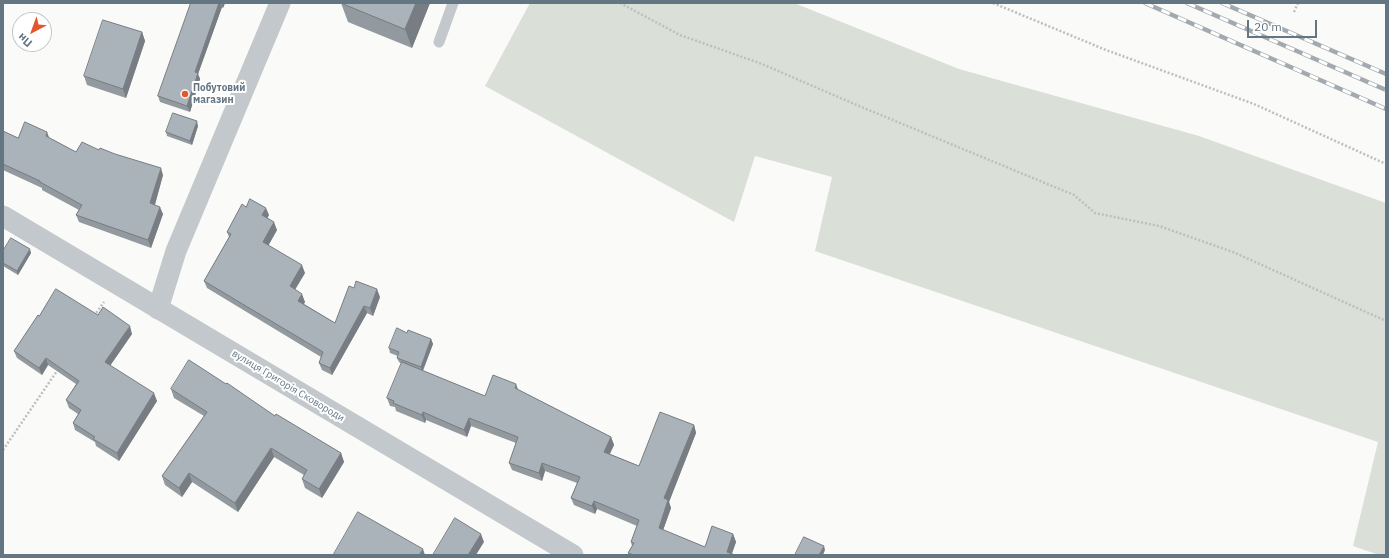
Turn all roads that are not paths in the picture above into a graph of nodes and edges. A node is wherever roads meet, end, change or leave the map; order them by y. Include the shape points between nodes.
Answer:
1 (280, 3) edge
2 (453, 3) edge
3 (439, 42) dead end
4 (3, 216) edge
5 (158, 309) junction
6 (573, 555) edge

1 - 5 street via 176,251
2 - 3 lane
4 - 5 street, вулиця Григорія Сковороди
5 - 6 street, вулиця Григорія Сковороди

